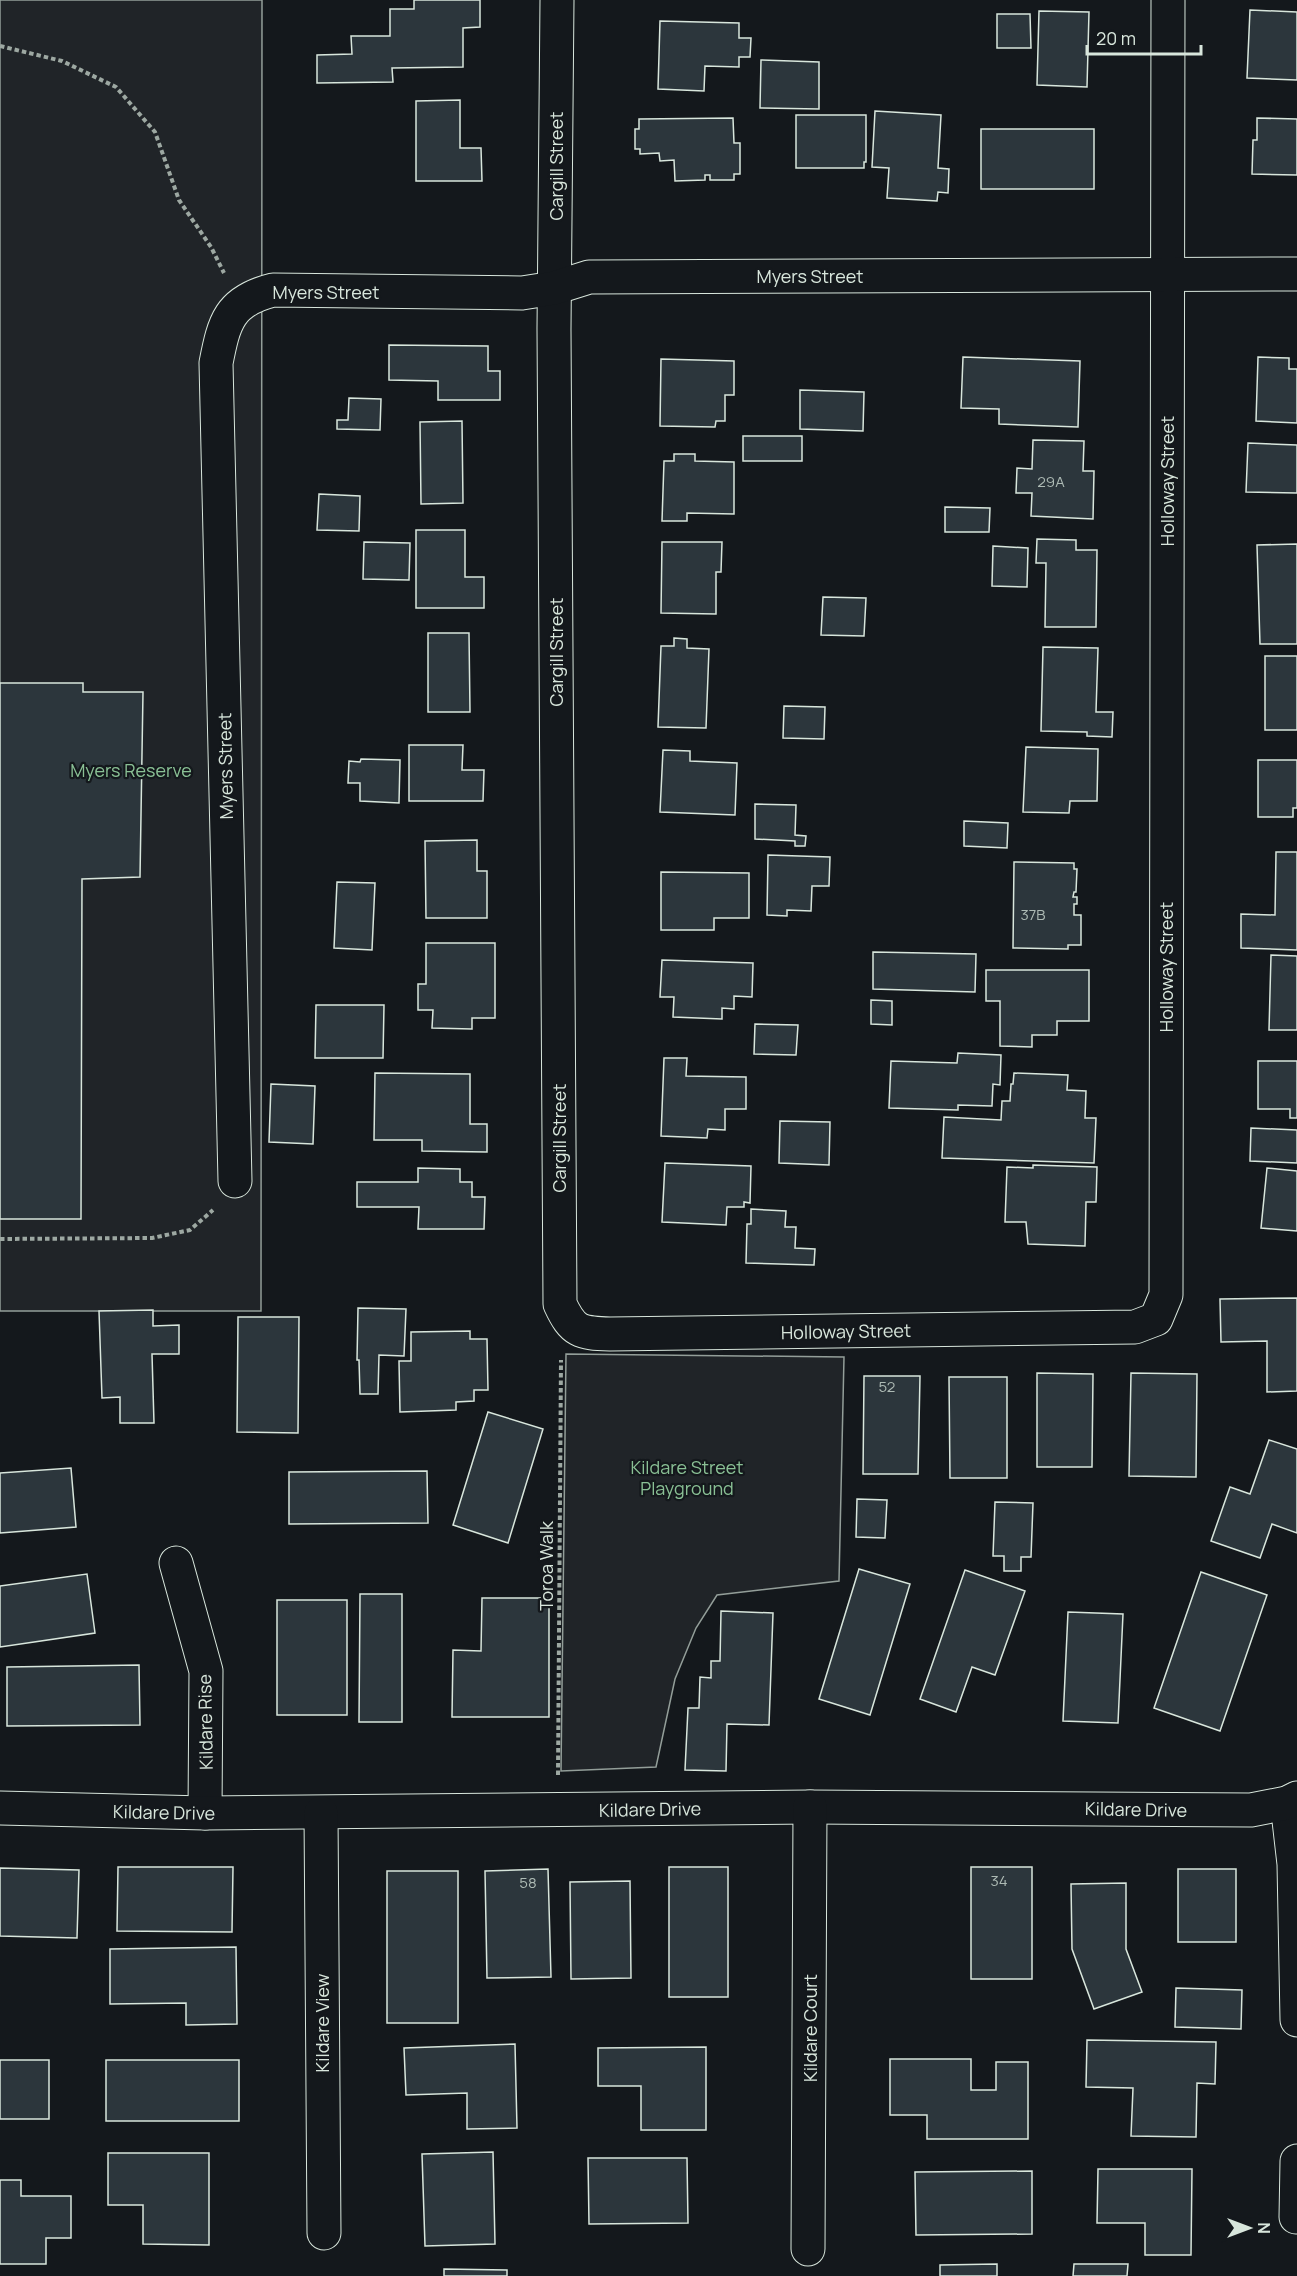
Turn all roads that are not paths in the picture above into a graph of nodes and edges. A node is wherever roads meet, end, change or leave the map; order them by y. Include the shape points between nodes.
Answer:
1 (557, 0) edge
2 (1168, 0) edge
3 (1168, 274) junction
4 (1297, 274) edge
5 (554, 288) junction
6 (235, 1181) road end
7 (560, 1304) joint
8 (176, 1563) dead end
9 (1292, 1801) edge
10 (810, 1807) junction
11 (0, 1808) edge
12 (205, 1813) junction
13 (321, 1813) junction
14 (1297, 2020) edge
15 (1297, 2161) edge
16 (1296, 2217) edge
17 (324, 2233) dead end
18 (808, 2249) dead end

1 - 5 street, Cargill Street
2 - 3 street, Holloway Street
3 - 4 street, Myers Street
3 - 5 street, Myers Street via 589,277
3 - 7 street, Holloway Street via 1166,1295 1156,1319 1135,1327 603,1334 581,1331 568,1322
5 - 6 street, Myers Street via 522,294 273,290 240,304 223,329 216,363
5 - 7 street, Cargill Street
8 - 12 street, Kildare Rise via 206,1671
9 - 10 street, Kildare Drive via 1251,1810
9 - 14 street
10 - 13 street, Kildare Drive
10 - 18 street, Kildare Court
11 - 12 street, Kildare Drive
12 - 13 street, Kildare Drive
13 - 17 street, Kildare View
15 - 16 street

